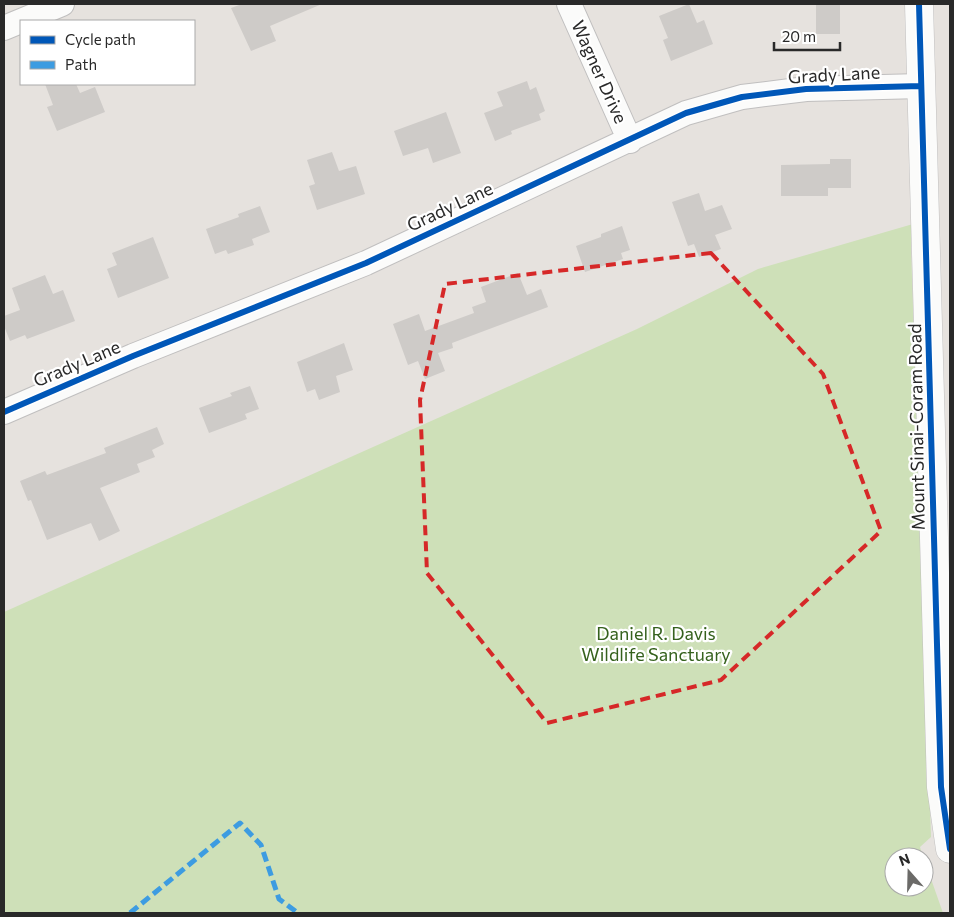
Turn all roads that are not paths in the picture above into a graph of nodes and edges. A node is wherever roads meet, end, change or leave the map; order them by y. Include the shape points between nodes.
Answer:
1 (62, 4) edge
2 (569, 4) edge
3 (919, 4) edge
4 (23, 20) edge
5 (20, 21) edge
6 (4, 28) edge
7 (921, 86) junction
8 (630, 141) junction
9 (4, 412) edge
10 (950, 849) edge

1 - 4 street
2 - 8 street, Wagner Drive
3 - 7 main road, Mount Sinai-Coram Road
5 - 6 street
7 - 8 street, Grady Lane via 806,89 742,97 686,113
7 - 10 main road, Mount Sinai-Coram Road via 941,787
8 - 9 street, Grady Lane via 366,263 133,356

